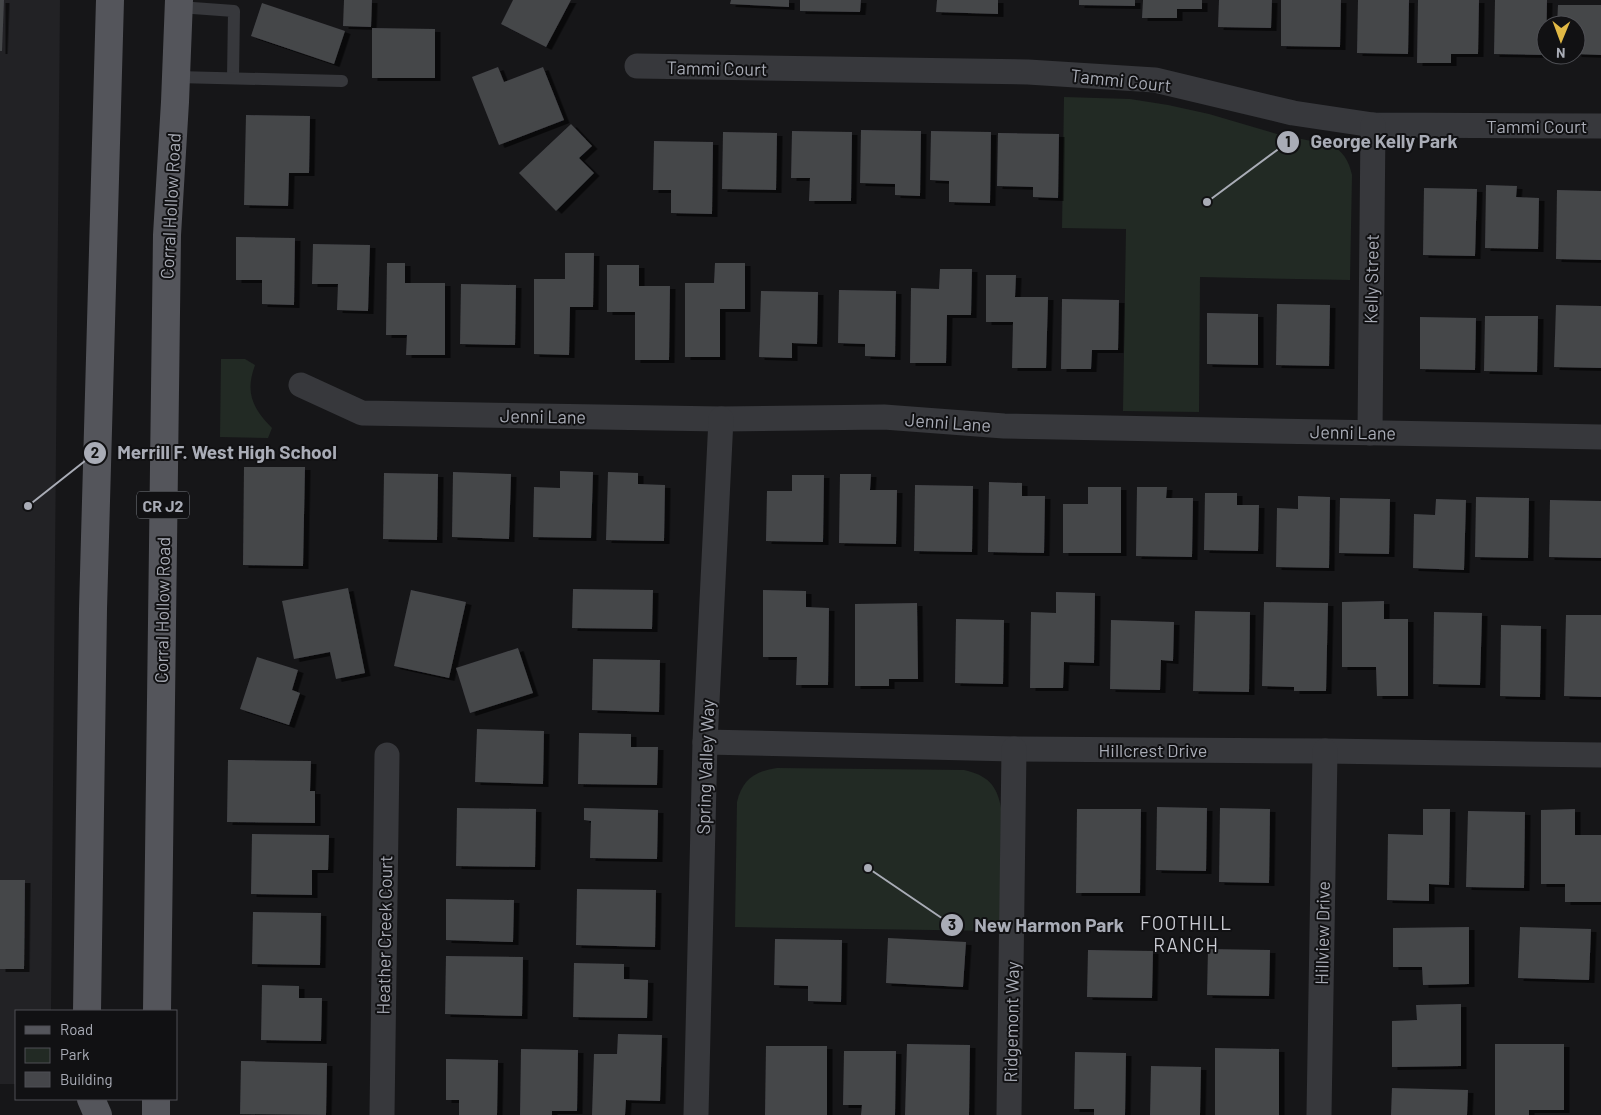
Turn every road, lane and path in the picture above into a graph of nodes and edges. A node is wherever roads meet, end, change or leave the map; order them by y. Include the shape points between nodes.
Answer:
1 (110, 0) edge
2 (179, 4) edge
3 (638, 66) dead end
4 (177, 77) junction
5 (233, 78) junction
6 (342, 80) dead end
7 (1373, 125) junction
8 (1601, 126) edge
9 (301, 385) dead end
10 (720, 419) junction
11 (1370, 433) junction
12 (1601, 437) edge
13 (705, 742) junction
14 (1014, 749) junction
15 (1326, 751) junction
16 (387, 755) dead end
17 (1601, 755) edge
18 (87, 1010) edge
19 (157, 1010) edge
20 (86, 1100) edge
21 (91, 1100) edge
22 (156, 1100) edge
23 (86, 1115) edge
24 (98, 1115) edge
25 (156, 1115) edge
26 (382, 1115) edge
27 (696, 1115) edge
28 (1009, 1115) edge
29 (1319, 1115) edge

1 - 18 main road via 93,609
2 - 4 main road, Corral Hollow Road / CR J2
2 - 5 lane via 234,11
3 - 7 street, Tammi Court via 1028,72 1156,80 1292,113
4 - 5 lane
4 - 19 main road, Corral Hollow Road / CR J2 via 167,235
5 - 6 lane
7 - 8 street, Tammi Court
7 - 11 street, Kelly Street
9 - 10 street, Jenni Lane via 362,413
10 - 11 street, Jenni Lane via 884,417 1004,426
10 - 13 street, Spring Valley Way
11 - 12 street, Jenni Lane
13 - 14 street, Hillcrest Drive
13 - 27 street, Spring Valley Way
14 - 15 street, Hillcrest Drive
14 - 28 street, Ridgemont Way
15 - 17 street, Hillcrest Drive
15 - 29 street, Hillview Drive
16 - 26 street, Heather Creek Court
20 - 23 main road
21 - 24 main road
22 - 25 main road

